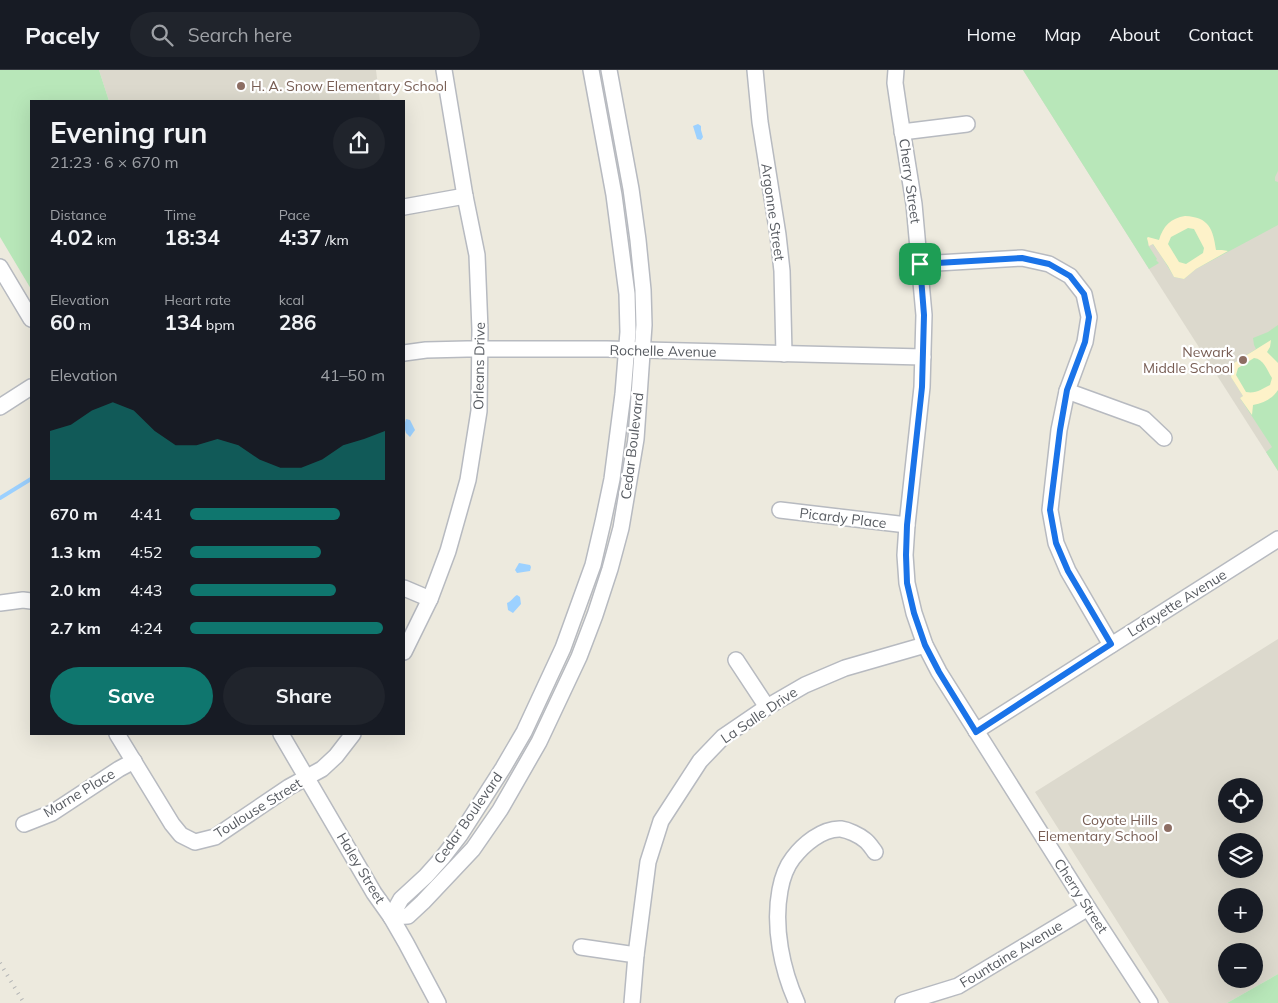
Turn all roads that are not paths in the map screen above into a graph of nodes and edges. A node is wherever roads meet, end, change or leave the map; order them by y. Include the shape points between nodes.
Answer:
1 (444, 70) edge
2 (591, 70) edge
3 (610, 70) edge
4 (755, 70) edge
5 (896, 70) edge
6 (967, 124) dead end
7 (902, 132) junction
8 (465, 196) junction
9 (405, 207) edge
10 (920, 264) junction
11 (0, 267) edge
12 (30, 317) edge
13 (480, 349) junction
14 (627, 350) junction
15 (643, 350) junction
16 (405, 353) edge
17 (784, 354) junction
18 (923, 356) junction
19 (30, 388) edge
20 (1067, 390) junction
21 (0, 406) edge
22 (1164, 438) dead end
23 (780, 510) dead end
24 (907, 525) junction
25 (1278, 539) edge
26 (405, 588) edge
27 (430, 599) junction
28 (30, 601) edge
29 (0, 604) edge
30 (1111, 644) junction
31 (925, 645) junction
32 (405, 650) edge
33 (736, 660) dead end
34 (767, 707) junction
35 (976, 732) junction
36 (118, 735) edge
37 (282, 735) edge
38 (352, 735) edge
39 (134, 761) junction
40 (307, 777) junction
41 (24, 824) dead end
42 (875, 852) dead end
43 (1088, 908) junction
44 (390, 917) junction
45 (581, 947) dead end
46 (636, 955) junction
47 (912, 1002) edge
48 (438, 1003) edge
49 (632, 1003) edge
50 (797, 1003) edge
51 (1150, 1003) edge

1 - 8 street, Orleans Drive
2 - 14 street, Cedar Boulevard via 622,246 628,294
3 - 15 street, Cedar Boulevard via 638,240
4 - 17 street, Argonne Street via 781,262
5 - 7 street, Cherry Street
6 - 7 street
7 - 10 street, Cherry Street
8 - 9 street
8 - 13 street, Orleans Drive via 477,255
10 - 18 street, Cherry Street
10 - 20 street via 1022,258 1049,264 1070,276 1084,294 1089,317 1085,342
11 - 12 street
13 - 14 street, Rochelle Avenue
13 - 16 street, Rochelle Avenue
13 - 27 street, Orleans Drive via 479,411 468,480 448,551
14 - 15 street, Rochelle Avenue
14 - 44 street, Cedar Boulevard via 618,437 603,522 593,565 563,648 524,732 498,776 460,835 426,876 401,899
15 - 17 street, Rochelle Avenue
15 - 44 street, Cedar Boulevard via 636,439 621,528 595,615 560,699 500,810 473,849 408,916
17 - 18 street, Rochelle Avenue
18 - 24 street, Cherry Street
19 - 21 street
20 - 22 street via 1144,419
20 - 30 street via 1050,510 1056,543 1065,564
23 - 24 street, Picardy Place
24 - 31 street, Cherry Street via 907,583
25 - 30 street, Lafayette Avenue
26 - 27 street
27 - 32 street, Orleans Drive
28 - 29 street
30 - 35 street, Lafayette Avenue
31 - 34 street, La Salle Drive via 845,668 805,684
31 - 35 street, Cherry Street
33 - 34 street
34 - 46 street, La Salle Drive via 722,738 700,761 661,821 648,862
35 - 43 street, Cherry Street
36 - 39 street, Toulouse Street
37 - 40 street, Haley Street
38 - 40 street via 336,756
39 - 40 street, Toulouse Street via 172,824 181,835 196,842 215,837
39 - 41 street, Marne Place via 52,812
40 - 44 street, Haley Street
42 - 50 street via 865,840 853,833 841,829 829,831 802,849 786,870 780,889 778,919 786,974
43 - 47 street, Fountaine Avenue via 958,986
43 - 51 street, Cherry Street
44 - 48 street, Haley Street
45 - 46 street
46 - 49 street, La Salle Drive

